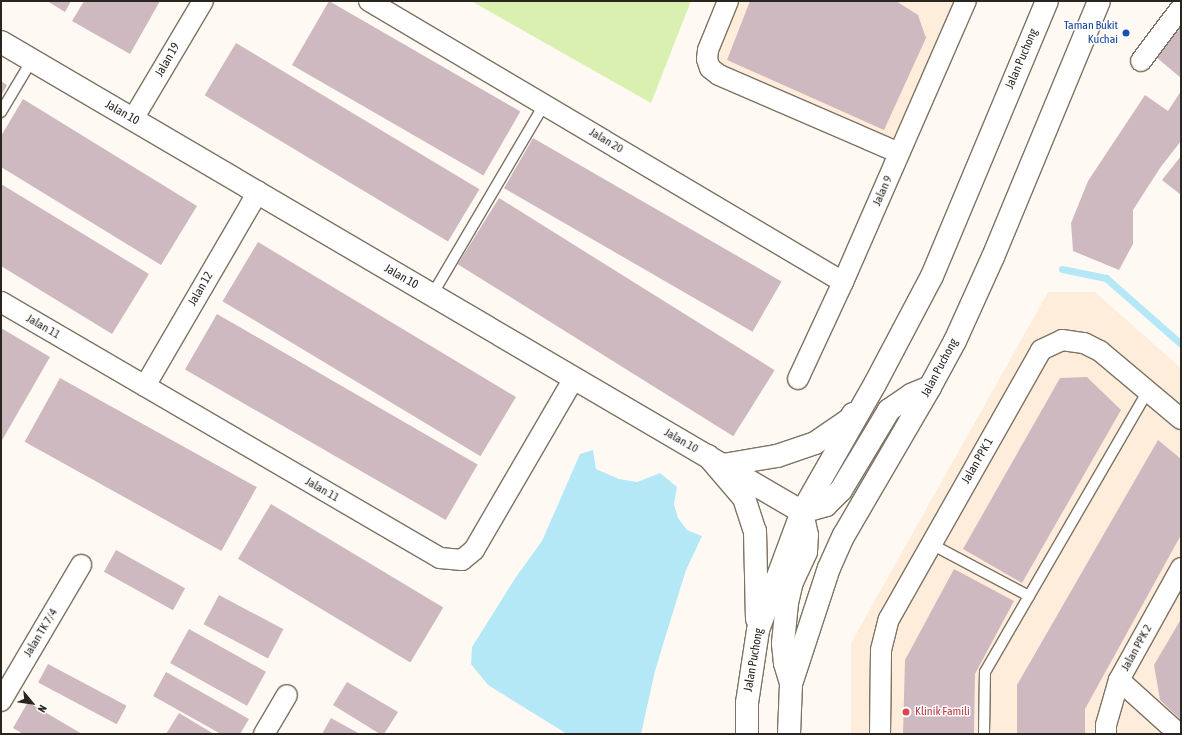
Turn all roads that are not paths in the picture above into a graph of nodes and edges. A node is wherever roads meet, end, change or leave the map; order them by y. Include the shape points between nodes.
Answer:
1 (203, 1) edge
2 (369, 1) edge
3 (728, 1) edge
4 (966, 1) edge
5 (1047, 1) edge
6 (1099, 1) edge
7 (1114, 1) edge
8 (1181, 8) edge
9 (1, 42) edge
10 (1076, 55) junction
11 (32, 60) junction
12 (1141, 61) dead end
13 (544, 105) junction
14 (1, 112) edge
15 (133, 119) junction
16 (900, 154) junction
17 (258, 192) junction
18 (843, 282) junction
19 (432, 295) junction
20 (1, 302) edge
21 (574, 378) junction
22 (798, 380) dead end
23 (875, 384) junction
24 (145, 386) junction
25 (930, 388) junction
26 (1148, 391) junction
27 (1181, 419) edge
28 (715, 461) junction
29 (802, 512) junction
30 (931, 544) junction
31 (81, 565) dead end
32 (1179, 578) edge
33 (1029, 596) junction
34 (758, 630) junction
35 (1119, 680) junction
36 (791, 684) junction
37 (287, 695) dead end
38 (1, 700) edge
39 (264, 734) edge
40 (747, 734) edge
41 (789, 734) edge
42 (880, 734) edge
43 (984, 734) edge
44 (1106, 734) edge
45 (1179, 734) edge

1 - 15 street, Jalan 19
2 - 13 street, Jalan 20
3 - 16 street via 708,50 710,68 719,75
4 - 16 street, Jalan 9
5 - 23 main road, Jalan Puchong via 932,276
6 - 10 main road, Jalan Puchong
7 - 10 main road via 1100,17
8 - 12 street
9 - 11 main road, Jalan 10
10 - 25 main road, Jalan Puchong via 993,257 955,341
11 - 14 lane
11 - 15 main road, Jalan 10
13 - 18 street, Jalan 20
13 - 19 lane
15 - 17 main road, Jalan 10
16 - 18 street, Jalan 9
17 - 19 main road, Jalan 10
17 - 24 street, Jalan 12
18 - 22 street, Jalan 9
19 - 21 main road, Jalan 10
20 - 24 street, Jalan 11
21 - 24 street, Jalan 11 via 474,550 462,560 440,558
21 - 28 main road, Jalan 10
23 - 28 main road via 850,419 815,443 777,456
23 - 29 main road, Jalan Puchong
25 - 29 main road via 889,410 841,490 826,504
25 - 36 main road, Jalan Puchong via 844,535 816,602
26 - 27 street, Jalan PPK 1
26 - 30 street, Jalan PPK 1 via 1100,351 1084,343 1062,340 1041,350
26 - 33 lane
28 - 29 main road, Jalan 10
28 - 34 main road via 744,498 755,532
29 - 34 main road, Jalan Puchong
29 - 36 main road via 807,535 806,552 792,582 787,602 783,643
30 - 33 lane
30 - 42 street, Jalan PPK 1 via 889,619 881,650
31 - 38 street, Jalan TK 7/4
32 - 35 street, Jalan PPK 2
33 - 43 lane via 985,672
34 - 40 main road, Jalan Puchong via 747,703
35 - 44 street, Jalan PPK 2 via 1106,725
35 - 45 street
36 - 41 main road, Jalan Puchong
37 - 39 street

